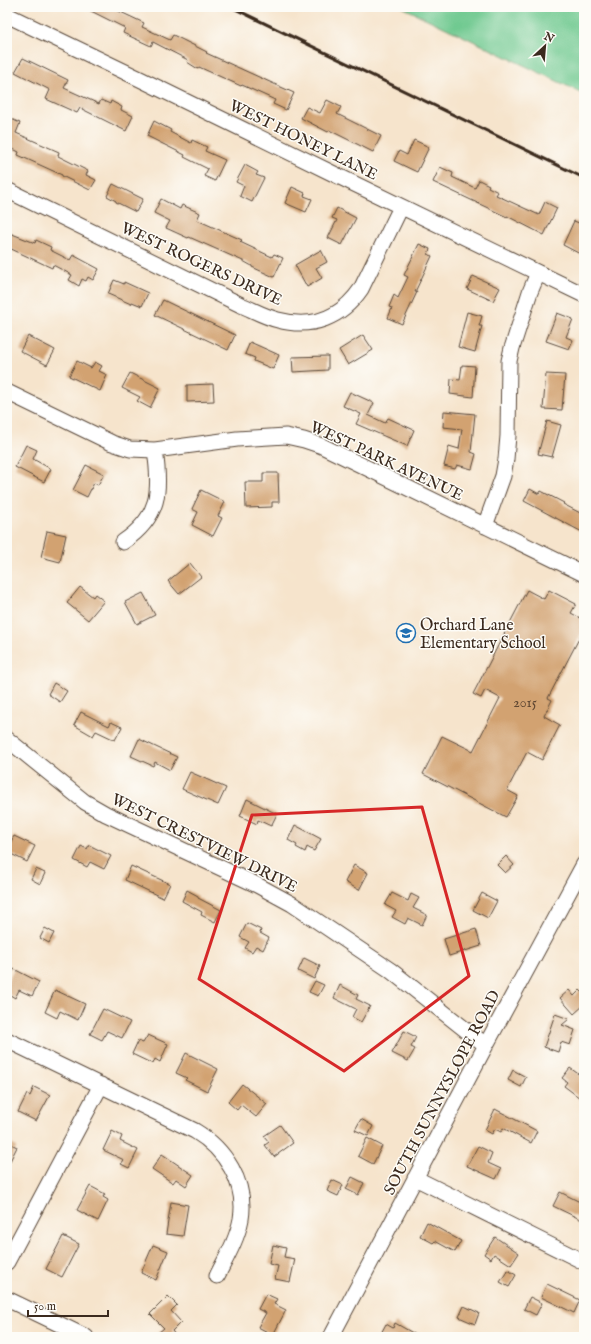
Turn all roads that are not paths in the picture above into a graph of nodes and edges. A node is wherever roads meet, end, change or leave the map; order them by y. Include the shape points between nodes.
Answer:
1 (7, 15) edge
2 (7, 190) edge
3 (401, 207) junction
4 (538, 273) junction
5 (584, 295) edge
6 (7, 392) edge
7 (155, 450) junction
8 (485, 526) junction
9 (123, 542) dead end
10 (584, 574) edge
11 (7, 739) edge
12 (584, 864) edge
13 (7, 1040) edge
14 (486, 1044) junction
15 (101, 1085) junction
16 (415, 1178) junction
17 (7, 1262) edge
18 (584, 1262) edge
19 (217, 1276) dead end
20 (7, 1299) edge
21 (86, 1337) edge
22 (331, 1337) edge

1 - 3 street, WEST HONEY LANE
2 - 3 street, WEST ROGERS DRIVE via 241,305 278,320 299,324 322,320 335,314 354,299 377,259
3 - 4 street, WEST HONEY LANE
4 - 5 street, WEST HONEY LANE
4 - 8 street via 509,362 506,460
6 - 7 street, WEST PARK AVENUE via 112,443 130,449
7 - 8 street, WEST PARK AVENUE via 272,436 304,440 322,446
7 - 9 street via 158,470 155,504 143,526
8 - 10 street, WEST PARK AVENUE
11 - 14 street, WEST CRESTVIEW DRIVE via 85,802 292,904 390,970
12 - 14 street, SOUTH SUNNYSLOPE ROAD
13 - 15 street
14 - 16 street, SOUTH SUNNYSLOPE ROAD
15 - 17 street
15 - 19 street via 204,1136 220,1151 232,1168 241,1196 241,1218 237,1234
16 - 18 street
16 - 22 street, SOUTH SUNNYSLOPE ROAD
20 - 21 street

